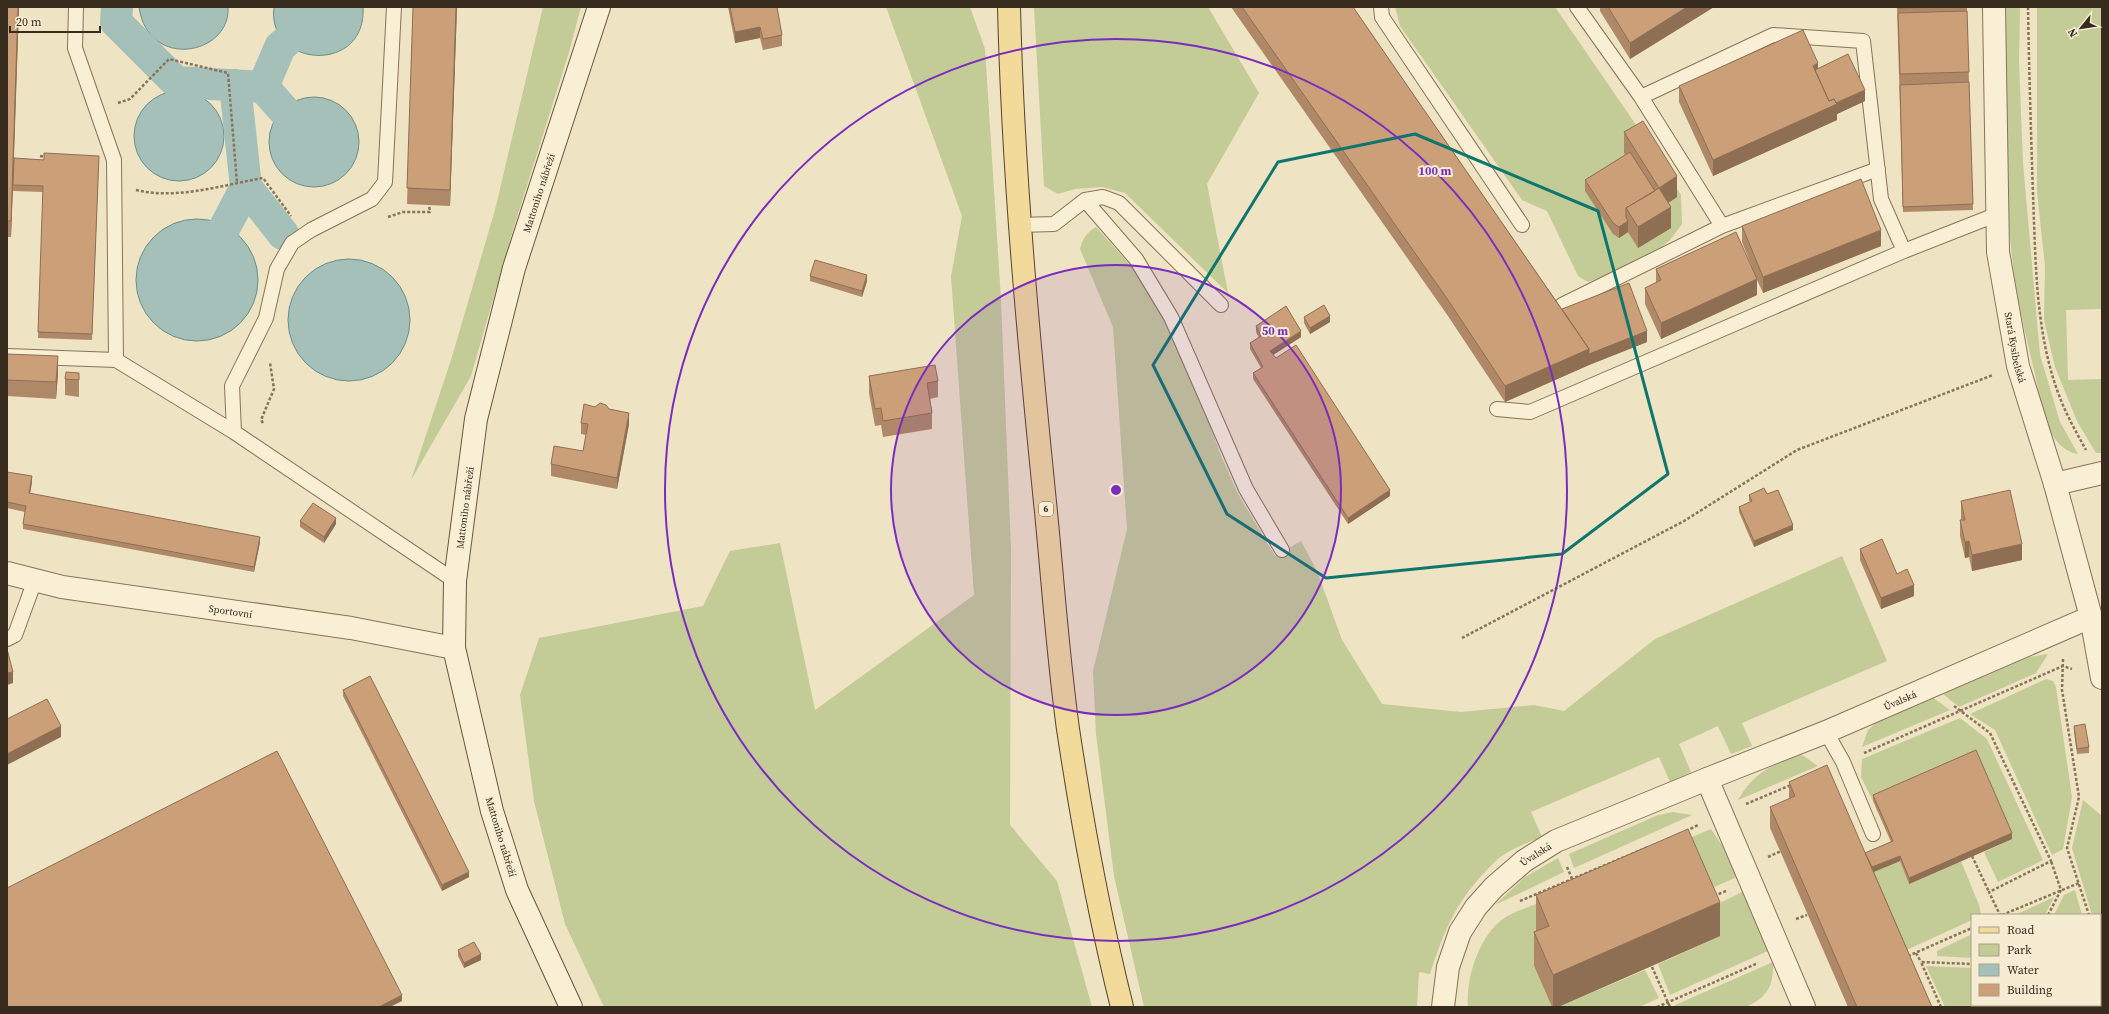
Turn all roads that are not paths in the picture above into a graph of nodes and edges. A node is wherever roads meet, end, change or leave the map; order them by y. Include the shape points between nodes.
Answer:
1 (76, 7) edge
2 (394, 7) edge
3 (599, 7) edge
4 (1009, 7) edge
5 (1381, 7) edge
6 (1577, 7) edge
7 (1994, 7) edge
8 (1641, 97) junction
9 (1878, 169) junction
10 (1085, 200) junction
11 (1998, 214) junction
12 (1019, 225) junction
13 (1522, 225) dead end
14 (1722, 226) junction
15 (1904, 251) junction
16 (1221, 305) dead end
17 (1562, 305) dead end
18 (7, 356) edge
19 (116, 360) junction
20 (1497, 409) dead end
21 (234, 432) junction
22 (2100, 473) edge
23 (2055, 484) junction
24 (1282, 550) dead end
25 (7, 573) edge
26 (35, 580) junction
27 (455, 581) junction
28 (2091, 616) junction
29 (7, 639) edge
30 (454, 648) junction
31 (2101, 673) edge
32 (1826, 732) junction
33 (1707, 779) junction
34 (1873, 834) dead end
35 (571, 1007) edge
36 (1122, 1007) edge
37 (1443, 1007) edge
38 (1804, 1007) edge

1 - 19 lane via 75,48 114,160
2 - 21 lane via 385,182 372,199 311,230 292,243 277,269 266,318 232,386
3 - 27 street, Mattoniho nábřeží via 514,268 476,419
4 - 12 main road, 6
5 - 13 lane via 1382,17
6 - 8 lane
7 - 11 street, Stará Kysibelská
8 - 9 lane via 1774,35 1863,41
8 - 14 lane
9 - 14 lane
9 - 15 lane via 1881,198
10 - 12 lane via 1054,224
10 - 16 lane via 1103,197 1119,203
10 - 24 lane via 1136,259 1171,317 1246,489
11 - 15 lane
11 - 23 street, Stará Kysibelská via 1998,252 2018,366
12 - 36 main road, 6 via 1068,727 1102,926
14 - 17 lane
15 - 20 lane via 1530,412
18 - 19 lane
19 - 21 lane
21 - 27 lane
22 - 23 street
23 - 28 street, Stará Kysibelská
25 - 26 street, Sportovní
26 - 29 lane via 16,635
26 - 30 street, Sportovní via 351,628
27 - 30 street, Mattoniho nábřeží
28 - 31 street, Stará Kysibelská
28 - 32 street, Úvalská
30 - 35 street, Mattoniho nábřeží via 492,811 517,890
32 - 33 street, Úvalská
32 - 34 lane
33 - 37 street, Úvalská via 1556,841 1524,861 1494,887 1460,932 1448,967
33 - 38 street

